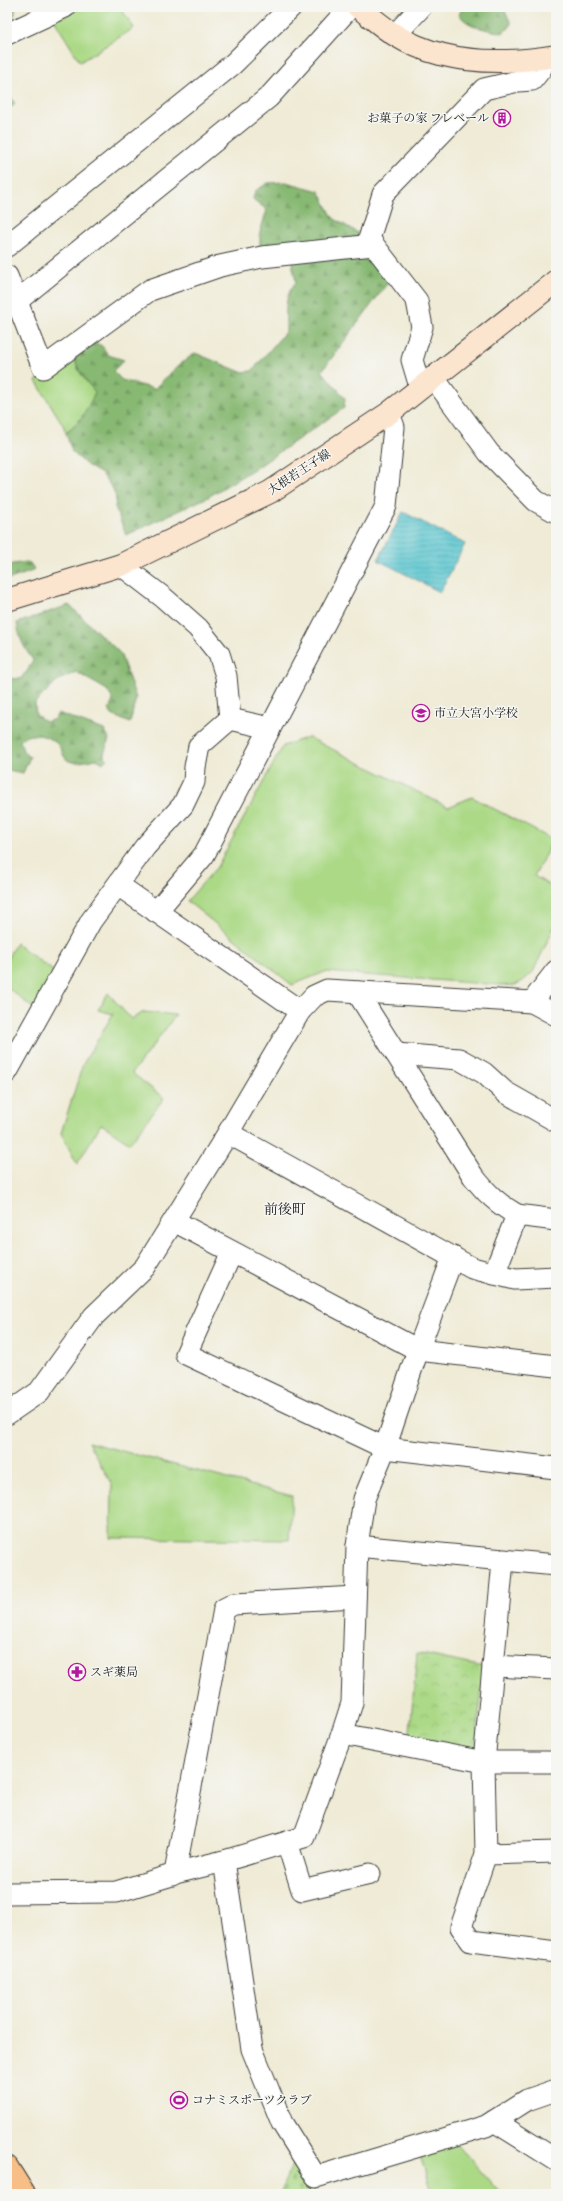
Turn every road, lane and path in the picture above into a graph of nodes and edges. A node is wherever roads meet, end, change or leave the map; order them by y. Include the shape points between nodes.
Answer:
1 (65, 7) edge
2 (291, 7) edge
3 (350, 7) edge
4 (358, 7) edge
5 (421, 7) edge
6 (7, 34) edge
7 (395, 35) junction
8 (550, 57) edge
9 (373, 245) junction
10 (7, 246) edge
11 (7, 276) edge
12 (556, 281) edge
13 (17, 301) junction
14 (427, 382) junction
15 (389, 413) junction
16 (556, 512) edge
17 (121, 565) junction
18 (7, 600) edge
19 (230, 719) junction
20 (270, 728) junction
21 (118, 885) junction
22 (156, 912) junction
23 (556, 971) edge
24 (357, 992) junction
25 (532, 1002) junction
26 (300, 1011) junction
27 (556, 1014) edge
28 (396, 1054) junction
29 (7, 1072) edge
30 (556, 1121) edge
31 (228, 1133) junction
32 (517, 1215) junction
33 (556, 1220) edge
34 (174, 1221) junction
35 (232, 1252) junction
36 (453, 1257) junction
37 (494, 1274) junction
38 (556, 1277) edge
39 (418, 1350) junction
40 (556, 1366) edge
41 (7, 1414) edge
42 (385, 1448) junction
43 (556, 1468) edge
44 (357, 1546) junction
45 (503, 1561) junction
46 (556, 1565) edge
47 (355, 1597) junction
48 (493, 1666) junction
49 (556, 1669) edge
50 (342, 1734) junction
51 (484, 1762) junction
52 (556, 1762) edge
53 (287, 1842) junction
54 (556, 1852) edge
55 (486, 1854) junction
56 (224, 1861) junction
57 (175, 1873) junction
58 (370, 1874) dead end
59 (7, 1893) edge
60 (556, 1952) edge
61 (556, 2090) edge
62 (494, 2121) junction
63 (556, 2160) edge
64 (7, 2167) edge
65 (24, 2194) edge

1 - 6 street
2 - 10 street via 233,64
3 - 13 street via 268,97
4 - 7 street
5 - 7 street
7 - 8 street via 426,50 465,59 522,61
8 - 9 street via 532,80 518,80 484,89 399,176 383,194 369,239
9 - 13 street via 262,257 220,266 150,290 43,368
9 - 14 street via 417,301 422,327 412,360
11 - 13 street
12 - 14 street, 大根若王子線
14 - 15 street, 大根若王子線
14 - 16 street via 489,453 536,501
15 - 17 street, 大根若王子線 via 270,492
15 - 20 street via 394,427 386,506
17 - 18 street, 大根若王子線
17 - 19 street via 198,628 219,654 226,676
19 - 20 street
19 - 21 street via 199,746 194,782 182,805 145,847
20 - 22 street via 204,854
21 - 22 street
21 - 29 street via 91,921
22 - 26 street
23 - 25 street
24 - 25 street
24 - 26 street via 327,990 314,996
24 - 28 street
25 - 27 street
26 - 31 street
28 - 30 street via 459,1059 484,1073 505,1092
28 - 32 street via 485,1193
31 - 34 street
31 - 36 street
32 - 33 street
32 - 37 street
34 - 35 street
34 - 41 street via 146,1267 94,1316 38,1392
35 - 39 street
35 - 42 street via 186,1354
36 - 37 street via 472,1268
36 - 39 street
37 - 38 street via 515,1279
39 - 40 street
39 - 42 street
42 - 43 street
42 - 44 street via 364,1499
44 - 45 street
44 - 47 street
45 - 46 street
45 - 48 street
47 - 50 street via 352,1703
47 - 57 street via 234,1604 224,1609
48 - 49 street
48 - 51 street
50 - 51 street
50 - 53 street via 304,1837
51 - 52 street
51 - 55 street
53 - 56 street
53 - 58 street via 302,1890
54 - 55 street
55 - 60 street via 462,1927 471,1941
56 - 57 street
56 - 62 street via 252,2049 282,2123 316,2178 486,2126
57 - 59 street via 116,1892
61 - 62 street via 527,2100
62 - 63 street
64 - 65 highway

